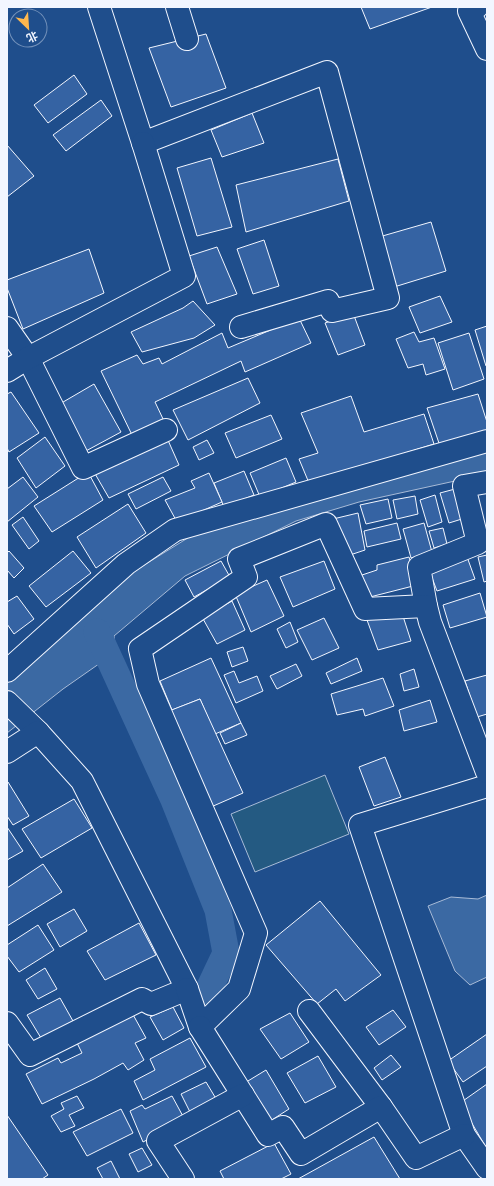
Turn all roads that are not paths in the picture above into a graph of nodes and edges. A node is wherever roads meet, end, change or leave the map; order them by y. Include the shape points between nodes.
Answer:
1 (99, 7) edge
2 (177, 7) edge
3 (477, 7) edge
4 (187, 39) dead end
5 (487, 49) edge
6 (143, 143) junction
7 (241, 327) dead end
8 (7, 328) edge
9 (28, 358) junction
10 (7, 371) edge
11 (166, 430) dead end
12 (487, 441) edge
13 (487, 482) edge
14 (426, 606) junction
15 (7, 671) edge
16 (7, 702) edge
17 (38, 732) junction
18 (7, 752) edge
19 (487, 772) edge
20 (487, 786) edge
21 (187, 989) junction
22 (309, 1011) dead end
23 (7, 1023) edge
24 (200, 1027) junction
25 (243, 1095) junction
26 (381, 1107) junction
27 (464, 1135) junction
28 (487, 1168) edge
29 (183, 1179) edge

1 - 6 street
2 - 4 street
3 - 5 street via 469,11
6 - 7 street via 327,72 388,298 332,311 328,301
6 - 9 street via 184,276
8 - 9 street
9 - 10 street
9 - 11 street via 83,468
12 - 15 street via 175,530 126,564
13 - 14 street via 464,486 478,543 419,566
14 - 19 street
14 - 24 street via 365,609 326,524 239,559 246,577 140,649 148,684 256,933 239,990
16 - 17 street
17 - 18 street
17 - 21 street via 82,781
20 - 27 street via 360,824
21 - 23 street via 151,1004 142,999 30,1055
21 - 24 street
22 - 26 street
24 - 25 street
25 - 26 street via 268,1135 283,1127 301,1154
25 - 29 street via 158,1141
26 - 27 street via 416,1158
27 - 28 street

